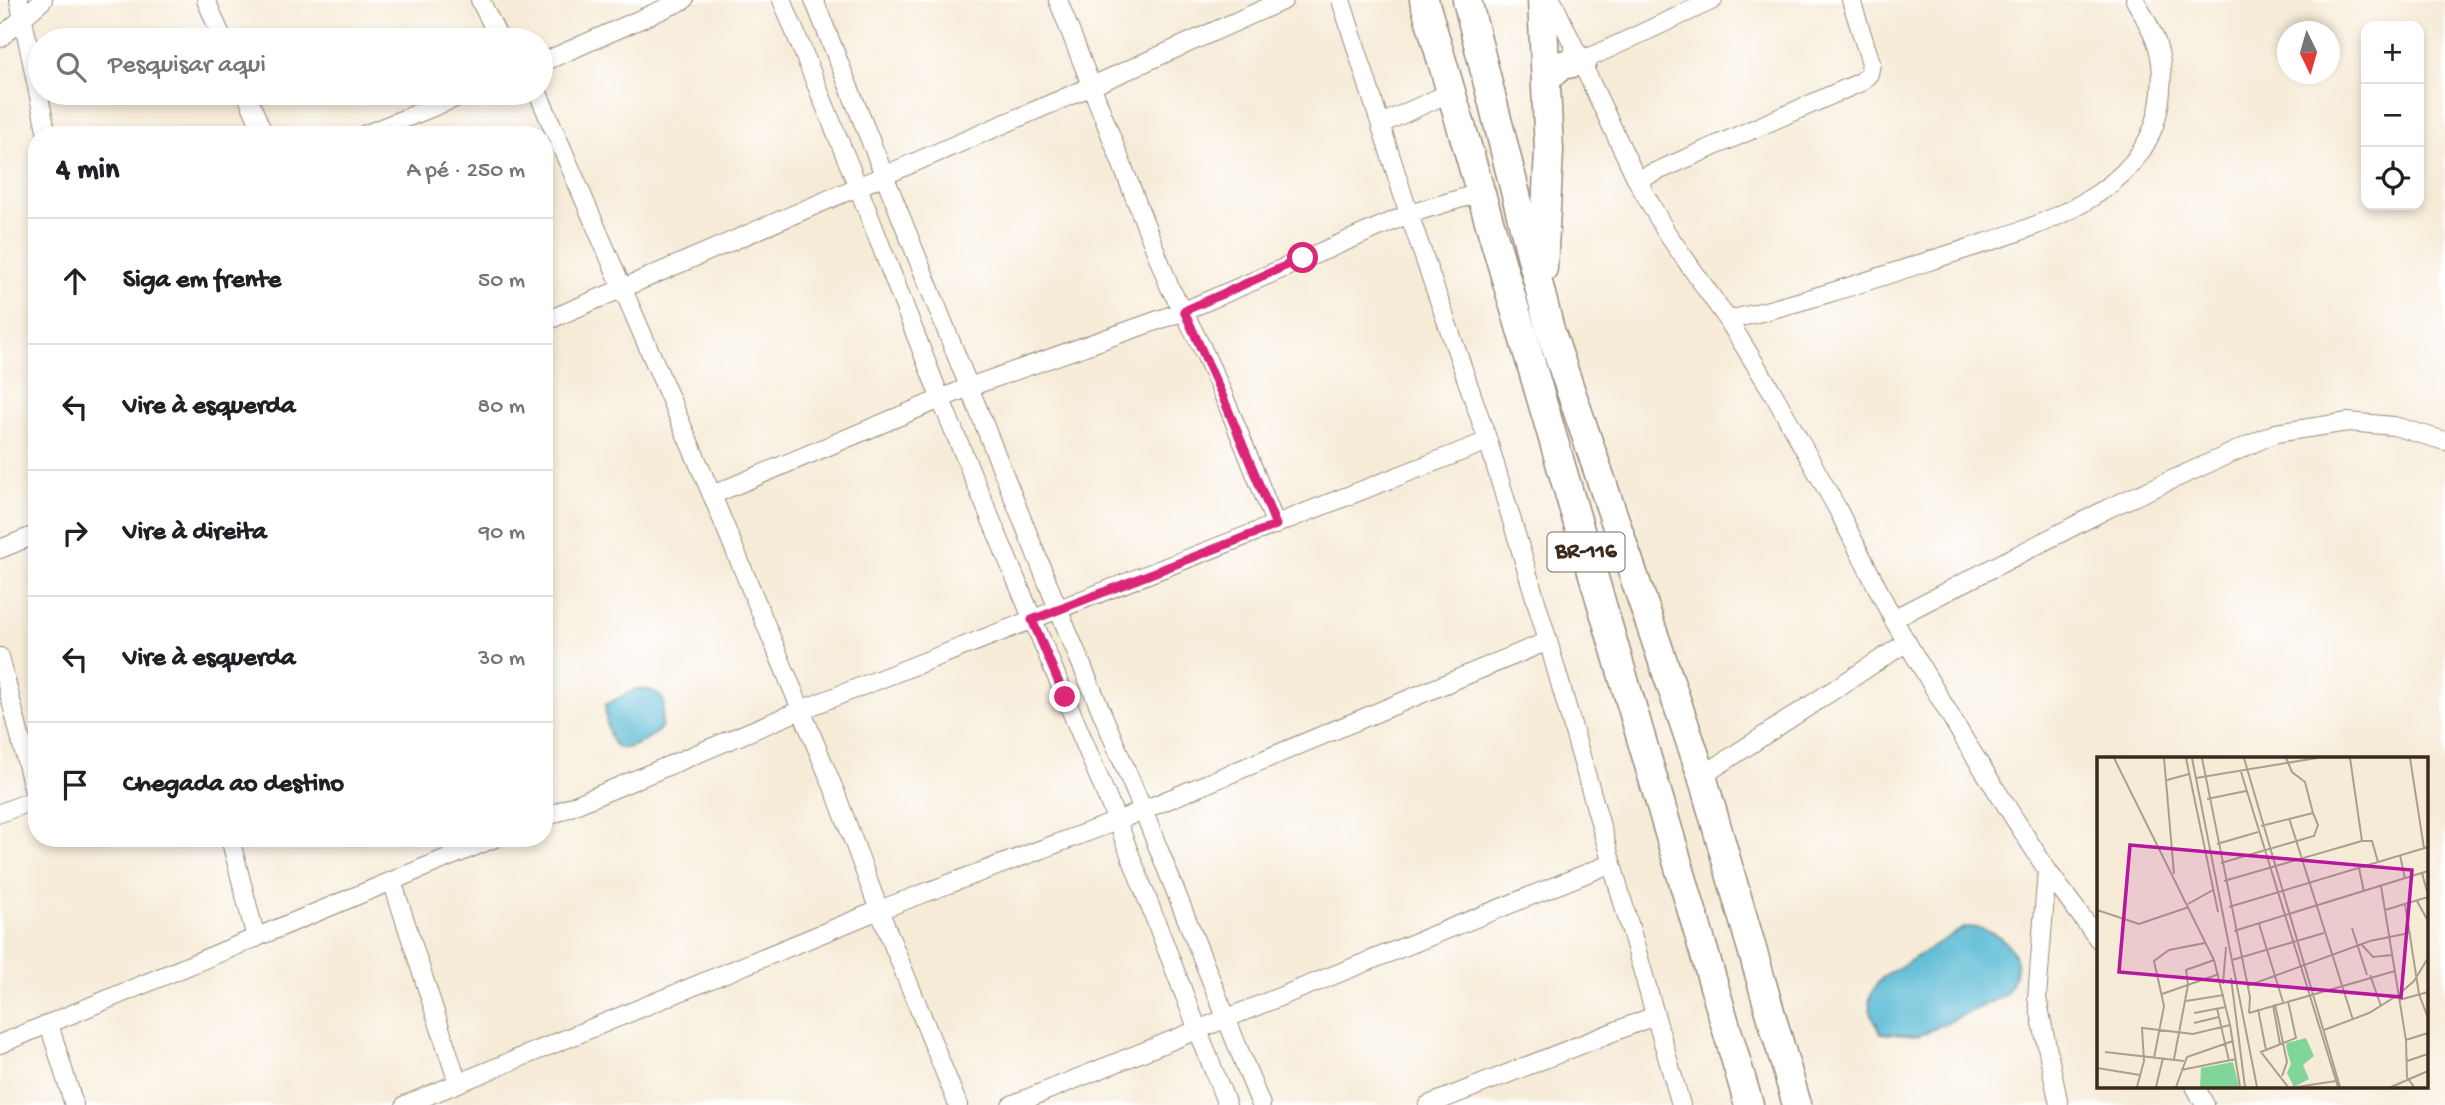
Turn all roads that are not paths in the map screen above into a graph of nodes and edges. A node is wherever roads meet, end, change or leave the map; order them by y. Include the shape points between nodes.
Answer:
1 (43, 0) edge
2 (206, 0) edge
3 (480, 0) edge
4 (684, 0) edge
5 (782, 0) edge
6 (814, 0) edge
7 (1058, 0) edge
8 (1284, 0) edge
9 (1340, 0) edge
10 (1424, 0) edge
11 (1467, 0) edge
12 (1542, 0) edge
13 (1552, 0) edge
14 (1713, 0) edge
15 (1851, 0) edge
16 (2135, 0) edge
17 (21, 8) edge
18 (218, 28) edge
19 (494, 28) edge
20 (0, 38) edge
21 (28, 42) edge
22 (553, 58) edge
23 (1582, 61) junction
24 (1546, 78) junction
25 (1092, 86) junction
26 (1451, 92) junction
27 (41, 105) edge
28 (251, 105) edge
29 (438, 105) edge
30 (543, 105) edge
31 (1381, 124) junction
32 (45, 126) edge
33 (260, 126) edge
34 (386, 126) edge
35 (552, 126) edge
36 (553, 128) edge
37 (883, 176) junction
38 (1637, 180) junction
39 (859, 187) junction
40 (1479, 193) junction
41 (1409, 214) junction
42 (622, 289) junction
43 (1542, 295) junction
44 (1184, 311) junction
45 (553, 318) edge
46 (1728, 320) junction
47 (969, 387) junction
48 (941, 400) junction
49 (1488, 441) junction
50 (2445, 441) edge
51 (712, 495) junction
52 (1276, 525) junction
53 (28, 538) edge
54 (0, 549) edge
55 (1058, 609) junction
56 (1893, 619) junction
57 (1032, 620) junction
58 (1548, 641) junction
59 (1907, 642) junction
60 (0, 657) edge
61 (801, 710) junction
62 (28, 767) edge
63 (1702, 776) junction
64 (28, 802) edge
65 (1143, 810) junction
66 (0, 813) edge
67 (553, 814) edge
68 (1118, 821) junction
69 (232, 847) edge
70 (473, 847) edge
71 (1610, 864) junction
72 (2047, 870) junction
73 (392, 881) junction
74 (878, 910) junction
75 (256, 938) junction
76 (2097, 938) edge
77 (1654, 1016) junction
78 (1227, 1018) junction
79 (48, 1024) junction
80 (1197, 1031) junction
81 (0, 1044) edge
82 (458, 1083) junction
83 (2196, 1088) edge
84 (74, 1105) edge
85 (405, 1105) edge
86 (958, 1105) edge
87 (1011, 1105) edge
88 (1227, 1105) edge
89 (1261, 1105) edge
90 (1428, 1105) edge
91 (1681, 1105) edge
92 (1749, 1105) edge
93 (1797, 1105) edge
94 (2059, 1105) edge
95 (2205, 1105) edge

1 - 17 street
2 - 18 street
3 - 19 street
4 - 22 street
5 - 39 street
6 - 37 street
7 - 25 street
8 - 25 street
9 - 31 street
10 - 26 highway, BR-116
11 - 43 highway
12 - 24 highway
13 - 23 street
14 - 23 street
15 - 38 street via 1871,63 1861,82
16 - 46 street via 2158,48 2160,100 2154,126 2138,156 2114,181 2084,202 2035,225 1850,287
17 - 20 street
17 - 21 street
23 - 24 highway via 1562,65
23 - 38 street
24 - 43 highway via 1549,151
25 - 37 street
25 - 44 street via 1164,275
26 - 31 street
26 - 40 highway, BR-116
27 - 32 street
28 - 33 street
29 - 34 street
30 - 35 street
31 - 41 street
36 - 42 street
37 - 39 street
37 - 47 street
38 - 46 street via 1666,232
39 - 42 street
39 - 48 street
40 - 41 street
40 - 92 highway, BR-116
41 - 44 street
41 - 49 street
42 - 45 street
42 - 51 street
43 - 63 highway
44 - 47 street
44 - 52 street
46 - 56 street via 1824,485
47 - 48 street
47 - 55 street
48 - 51 street
48 - 57 street
49 - 52 street
49 - 58 street
50 - 56 street via 2395,426 2348,422 2276,433 2109,508
51 - 61 street
52 - 55 street
53 - 54 street
55 - 57 street
55 - 65 street
56 - 59 street
57 - 61 street
57 - 68 street
58 - 65 street
58 - 71 street
59 - 63 street
59 - 72 street
60 - 62 street
61 - 67 street
61 - 74 street
63 - 93 highway
64 - 66 street
65 - 68 street
65 - 78 street
68 - 74 street
68 - 80 street
69 - 75 street
70 - 73 street
71 - 77 street
71 - 78 street
72 - 76 street
72 - 94 street via 2038,998
73 - 75 street
73 - 82 street
74 - 82 street
74 - 86 street
75 - 79 street
77 - 90 street
77 - 91 street
78 - 80 street
78 - 89 street
79 - 81 street
79 - 84 street
80 - 87 street
80 - 88 street
82 - 85 street
83 - 95 street

